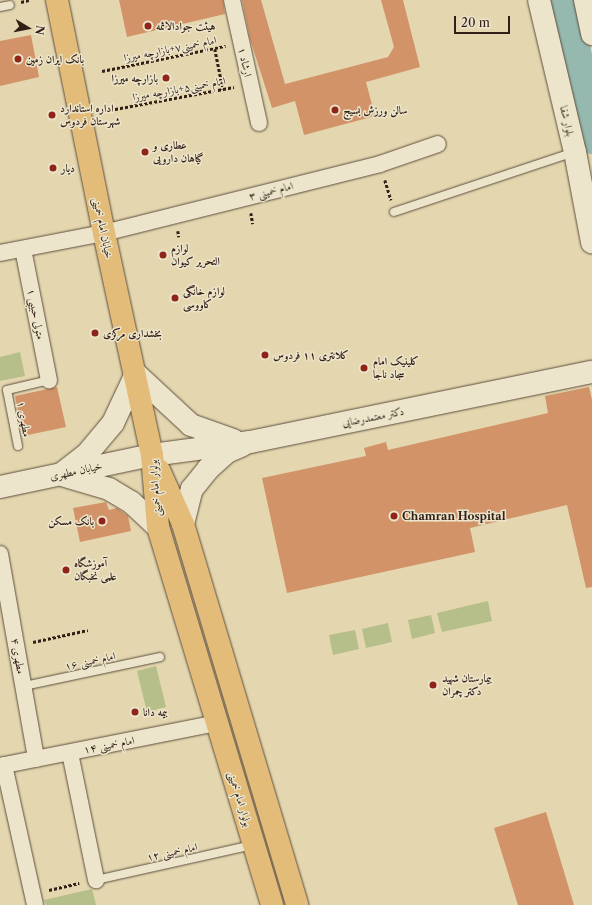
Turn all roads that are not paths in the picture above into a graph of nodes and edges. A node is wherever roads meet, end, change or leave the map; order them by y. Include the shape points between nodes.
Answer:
1 (57, 0) edge
2 (232, 0) edge
3 (539, 0) edge
4 (584, 0) edge
5 (10, 4) dead end
6 (0, 7) edge
7 (592, 34) edge
8 (259, 123) dead end
9 (438, 144) dead end
10 (575, 152) junction
11 (394, 212) road end
12 (104, 233) junction
13 (592, 242) edge
14 (22, 249) junction
15 (0, 253) edge
16 (592, 372) edge
17 (136, 374) junction
18 (49, 380) joint
19 (250, 442) junction
20 (18, 446) dead end
21 (152, 455) junction
22 (60, 475) junction
23 (0, 487) edge
24 (182, 524) junction
25 (158, 528) junction
26 (0, 554) edge
27 (213, 629) junction
28 (191, 634) junction
29 (160, 657) dead end
30 (24, 686) junction
31 (217, 724) junction
32 (70, 753) junction
33 (36, 759) junction
34 (2, 766) edge
35 (254, 845) junction
36 (96, 880) joint
37 (34, 899) edge
38 (272, 905) edge
39 (297, 905) edge

1 - 12 main road, خیابان امام خمینی
2 - 8 street, ارشاد ۱
3 - 10 main road, بلوار شفا
4 - 7 main road
5 - 6 lane
9 - 12 street, امام خمینی ۳ via 380,164
10 - 11 lane
10 - 13 main road, بلوار شفا
12 - 14 street, امام خمینی ۳
12 - 17 main road, خیابان امام خمینی
14 - 15 street, امام خمینی ۳
14 - 18 street, متولی حبیبی ۱
16 - 19 main road, دکتر معتمد‌رضایی
17 - 19 main road via 191,425 223,437
17 - 21 main road, خیابان امام خمینی
17 - 22 main road via 113,423 87,454
18 - 20 lane, مطهری ۱ via 7,390
19 - 21 main road, دکتر معتمد‌رضایی
19 - 24 main road via 227,452 208,469 192,489
21 - 22 main road, خیابان مطهری
21 - 24 main road, بولوار امام خمینی
21 - 25 main road, بولوار امام خمینی
22 - 23 main road, خیابان مطهری
22 - 25 main road via 85,480 109,489 131,502
24 - 27 main road, بولوار امام خمینی
25 - 28 main road, بولوار امام خمینی
26 - 30 street, مطهری ۴
27 - 28 main road
27 - 39 main road, بولوار امام خمینی
28 - 31 main road, بولوار امام خمینی
29 - 30 lane, امام خمینی ۱۶
30 - 33 street, مطهری ۴
31 - 32 street, امام خمینی ۱۴
31 - 35 main road, بولوار امام خمینی
32 - 33 street, امام خمینی ۱۴
32 - 36 street
33 - 34 street, امام خمینی ۱۴
34 - 37 street
35 - 36 lane, امام خمینی ۱۲
35 - 38 main road, بولوار امام خمینی

